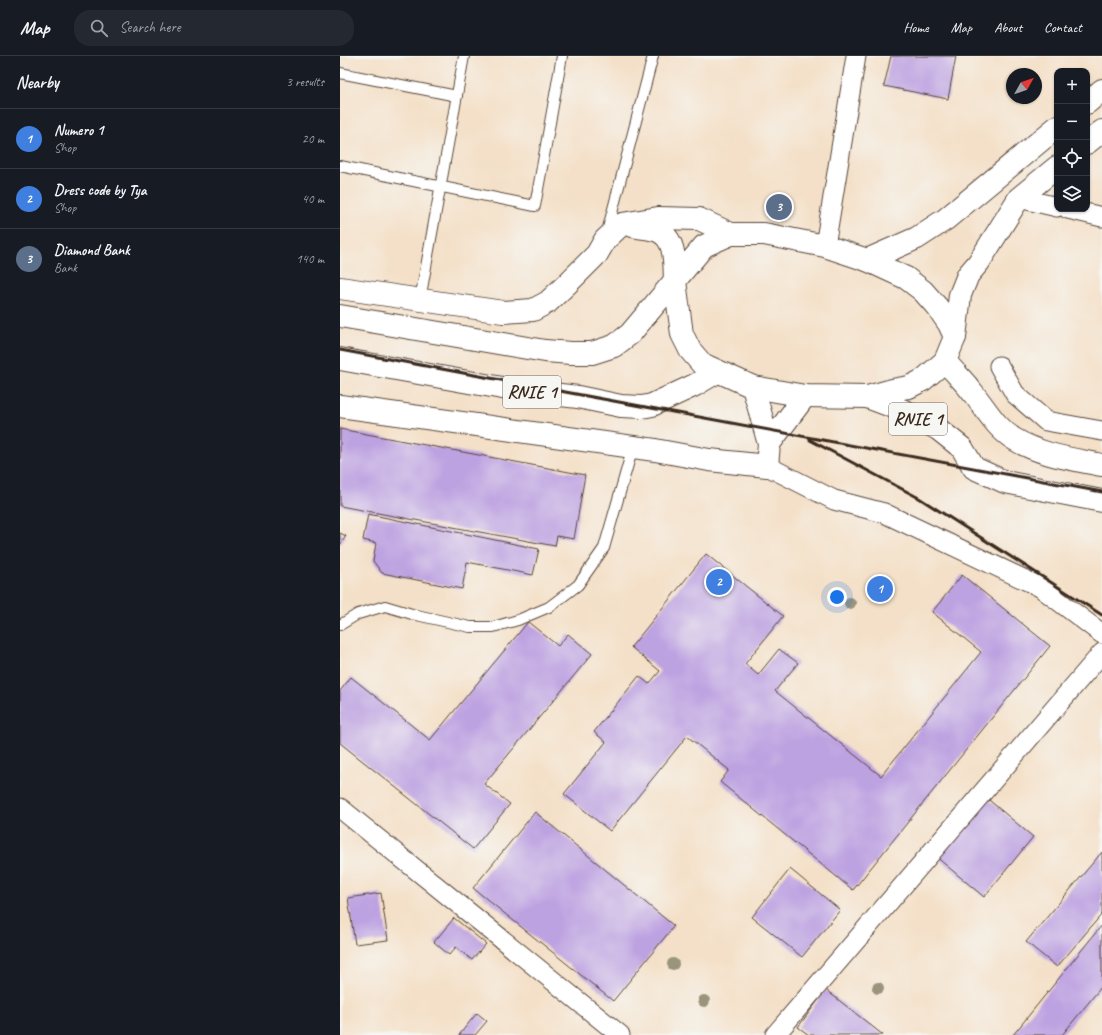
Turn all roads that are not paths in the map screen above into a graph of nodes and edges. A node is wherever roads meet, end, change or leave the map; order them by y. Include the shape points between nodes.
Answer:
1 (464, 56) edge
2 (562, 56) edge
3 (653, 56) edge
4 (856, 56) edge
5 (340, 73) edge
6 (1102, 90) edge
7 (457, 96) junction
8 (1090, 100) edge
9 (1054, 129) edge
10 (1102, 131) edge
11 (1090, 141) edge
12 (340, 166) edge
13 (1054, 169) edge
14 (440, 186) junction
15 (1019, 198) junction
16 (1054, 206) edge
17 (1081, 212) edge
18 (1102, 217) edge
19 (622, 224) junction
20 (731, 234) junction
21 (605, 240) junction
22 (825, 246) junction
23 (867, 260) junction
24 (675, 281) junction
25 (340, 288) edge
26 (420, 300) junction
27 (340, 316) edge
28 (955, 337) junction
29 (340, 359) edge
30 (945, 361) junction
31 (999, 366) dead end
32 (717, 372) junction
33 (753, 387) junction
34 (805, 396) junction
35 (867, 397) junction
36 (340, 406) edge
37 (1102, 431) edge
38 (769, 444) junction
39 (634, 447) junction
40 (1102, 465) edge
41 (767, 466) junction
42 (1102, 501) edge
43 (340, 625) edge
44 (1102, 634) edge
45 (1102, 653) edge
46 (340, 808) edge
47 (620, 1035) edge
48 (775, 1035) edge

1 - 7 lane
2 - 14 lane via 535,206
3 - 21 lane
4 - 22 street
5 - 7 lane
6 - 8 main road
7 - 14 lane
9 - 23 main road via 946,219 917,238
10 - 11 main road
12 - 14 lane
13 - 15 main road
14 - 26 lane
15 - 16 street
15 - 28 main road via 968,275 960,296
17 - 18 street
19 - 20 main road via 658,218 699,219
19 - 21 main road
19 - 24 main road via 663,234 674,249
20 - 22 main road, RNIE 1 via 764,234
20 - 24 main road, RNIE 1 via 704,246
21 - 26 main road via 597,254 568,283 548,302 533,310 503,312
22 - 23 main road, RNIE 1
23 - 28 main road, RNIE 1 via 906,278 923,291 938,308
24 - 27 main road, RNIE 1 via 630,334 614,346 592,353 545,351
24 - 32 main road, RNIE 1 via 682,334 690,350 702,364
25 - 26 main road
28 - 30 main road, RNIE 1
29 - 32 main road, RNIE 1 via 508,389 642,407 696,385
30 - 35 main road, RNIE 1 via 923,380 908,387
30 - 40 main road, RNIE 1 via 993,420 1013,438 1036,450
31 - 37 street via 1015,394 1046,421
32 - 33 main road, RNIE 1
33 - 34 main road, RNIE 1
33 - 38 main road
34 - 35 main road, RNIE 1
34 - 38 main road
35 - 42 main road, RNIE 1 via 907,412 938,429 962,448 974,468 1005,482
36 - 39 main road
38 - 41 main road
39 - 41 main road via 709,460
39 - 43 lane via 604,548 578,585 549,607 493,627 470,627 385,606 358,614
41 - 44 street via 834,500 884,513 1040,587
45 - 48 street
46 - 47 street

